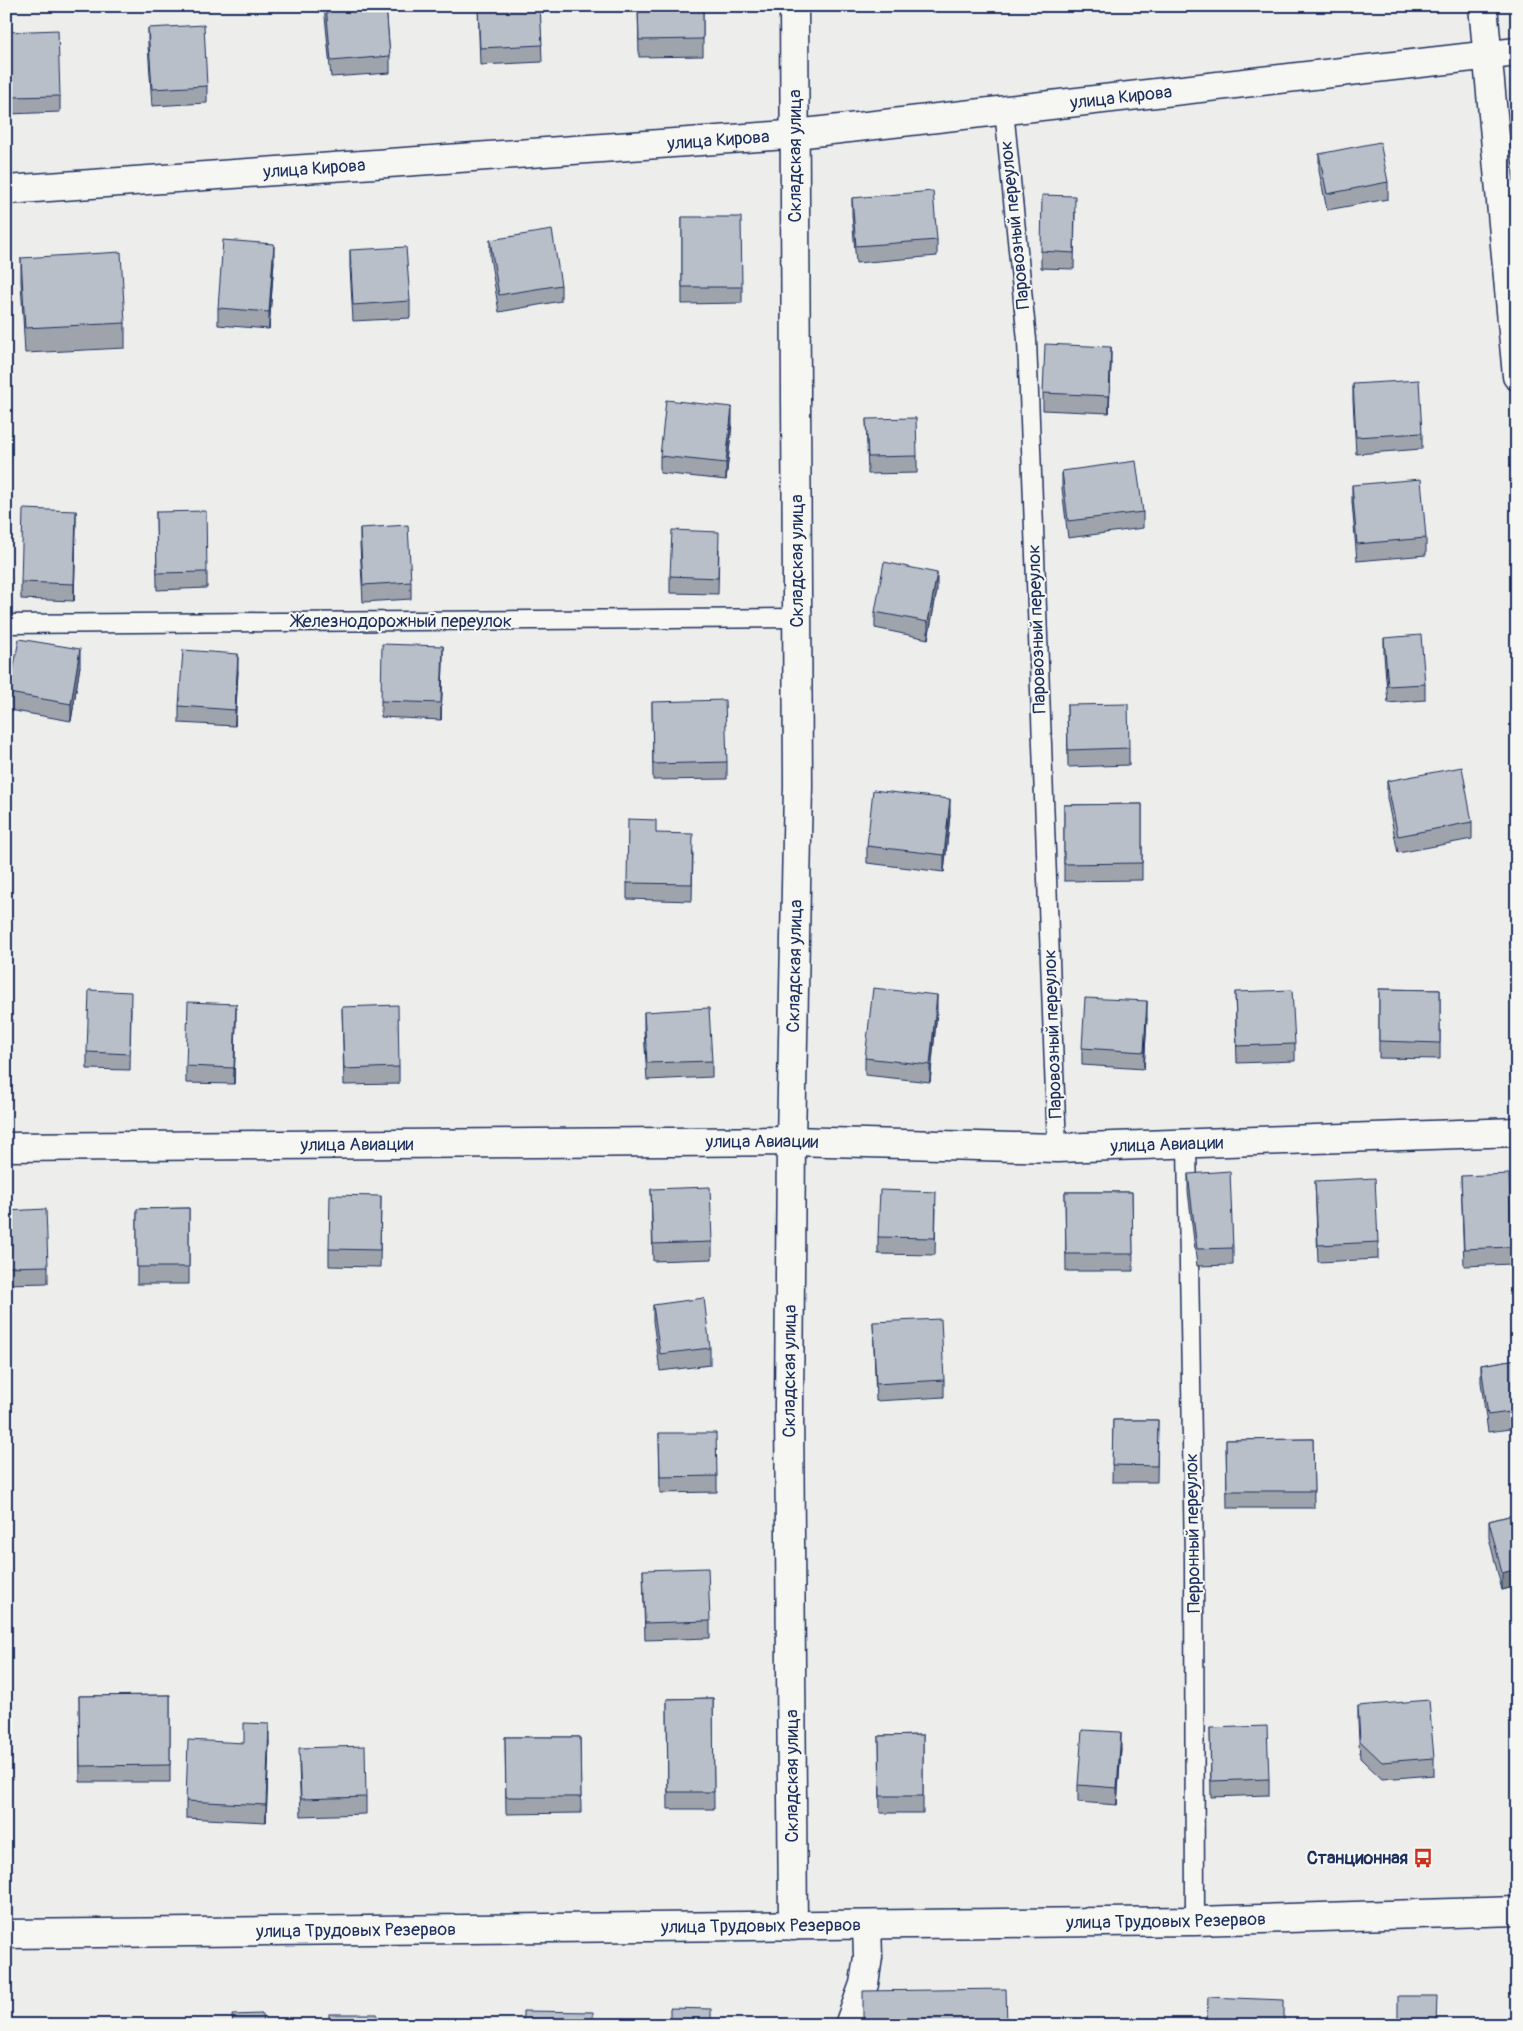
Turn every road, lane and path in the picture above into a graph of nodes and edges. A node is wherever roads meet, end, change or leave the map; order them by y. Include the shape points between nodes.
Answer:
1 (794, 6) edge
2 (1483, 6) edge
3 (1517, 52) edge
4 (1488, 55) junction
5 (1004, 110) junction
6 (795, 134) junction
7 (6, 190) edge
8 (1517, 376) edge
9 (798, 618) junction
10 (6, 624) edge
11 (1517, 1132) edge
12 (791, 1142) junction
13 (1187, 1144) junction
14 (6, 1147) edge
15 (1057, 1148) junction
16 (1517, 1910) edge
17 (1195, 1921) junction
18 (867, 1925) junction
19 (793, 1926) junction
20 (6, 1934) edge
21 (849, 2025) edge

1 - 6 street, Складская улица
2 - 4 street
3 - 4 street, улица Кирова
4 - 5 street, улица Кирова
4 - 8 street
5 - 6 street, улица Кирова
5 - 15 lane, Паровозный переулок via 1027,340
6 - 7 street, улица Кирова
6 - 9 street, Складская улица
9 - 10 lane, Железнодорожный переулок
9 - 12 street, Складская улица
11 - 13 street, улица Авиации
12 - 14 street, улица Авиации
12 - 15 street, улица Авиации
12 - 19 street, Складская улица via 789,1407
13 - 15 street, улица Авиации
13 - 17 lane, Перронный переулок via 1194,1569
16 - 17 street, улица Трудовых Резервов
17 - 18 street, улица Трудовых Резервов
18 - 19 street, улица Трудовых Резервов
18 - 21 street via 868,1957 864,1984
19 - 20 street, улица Трудовых Резервов

